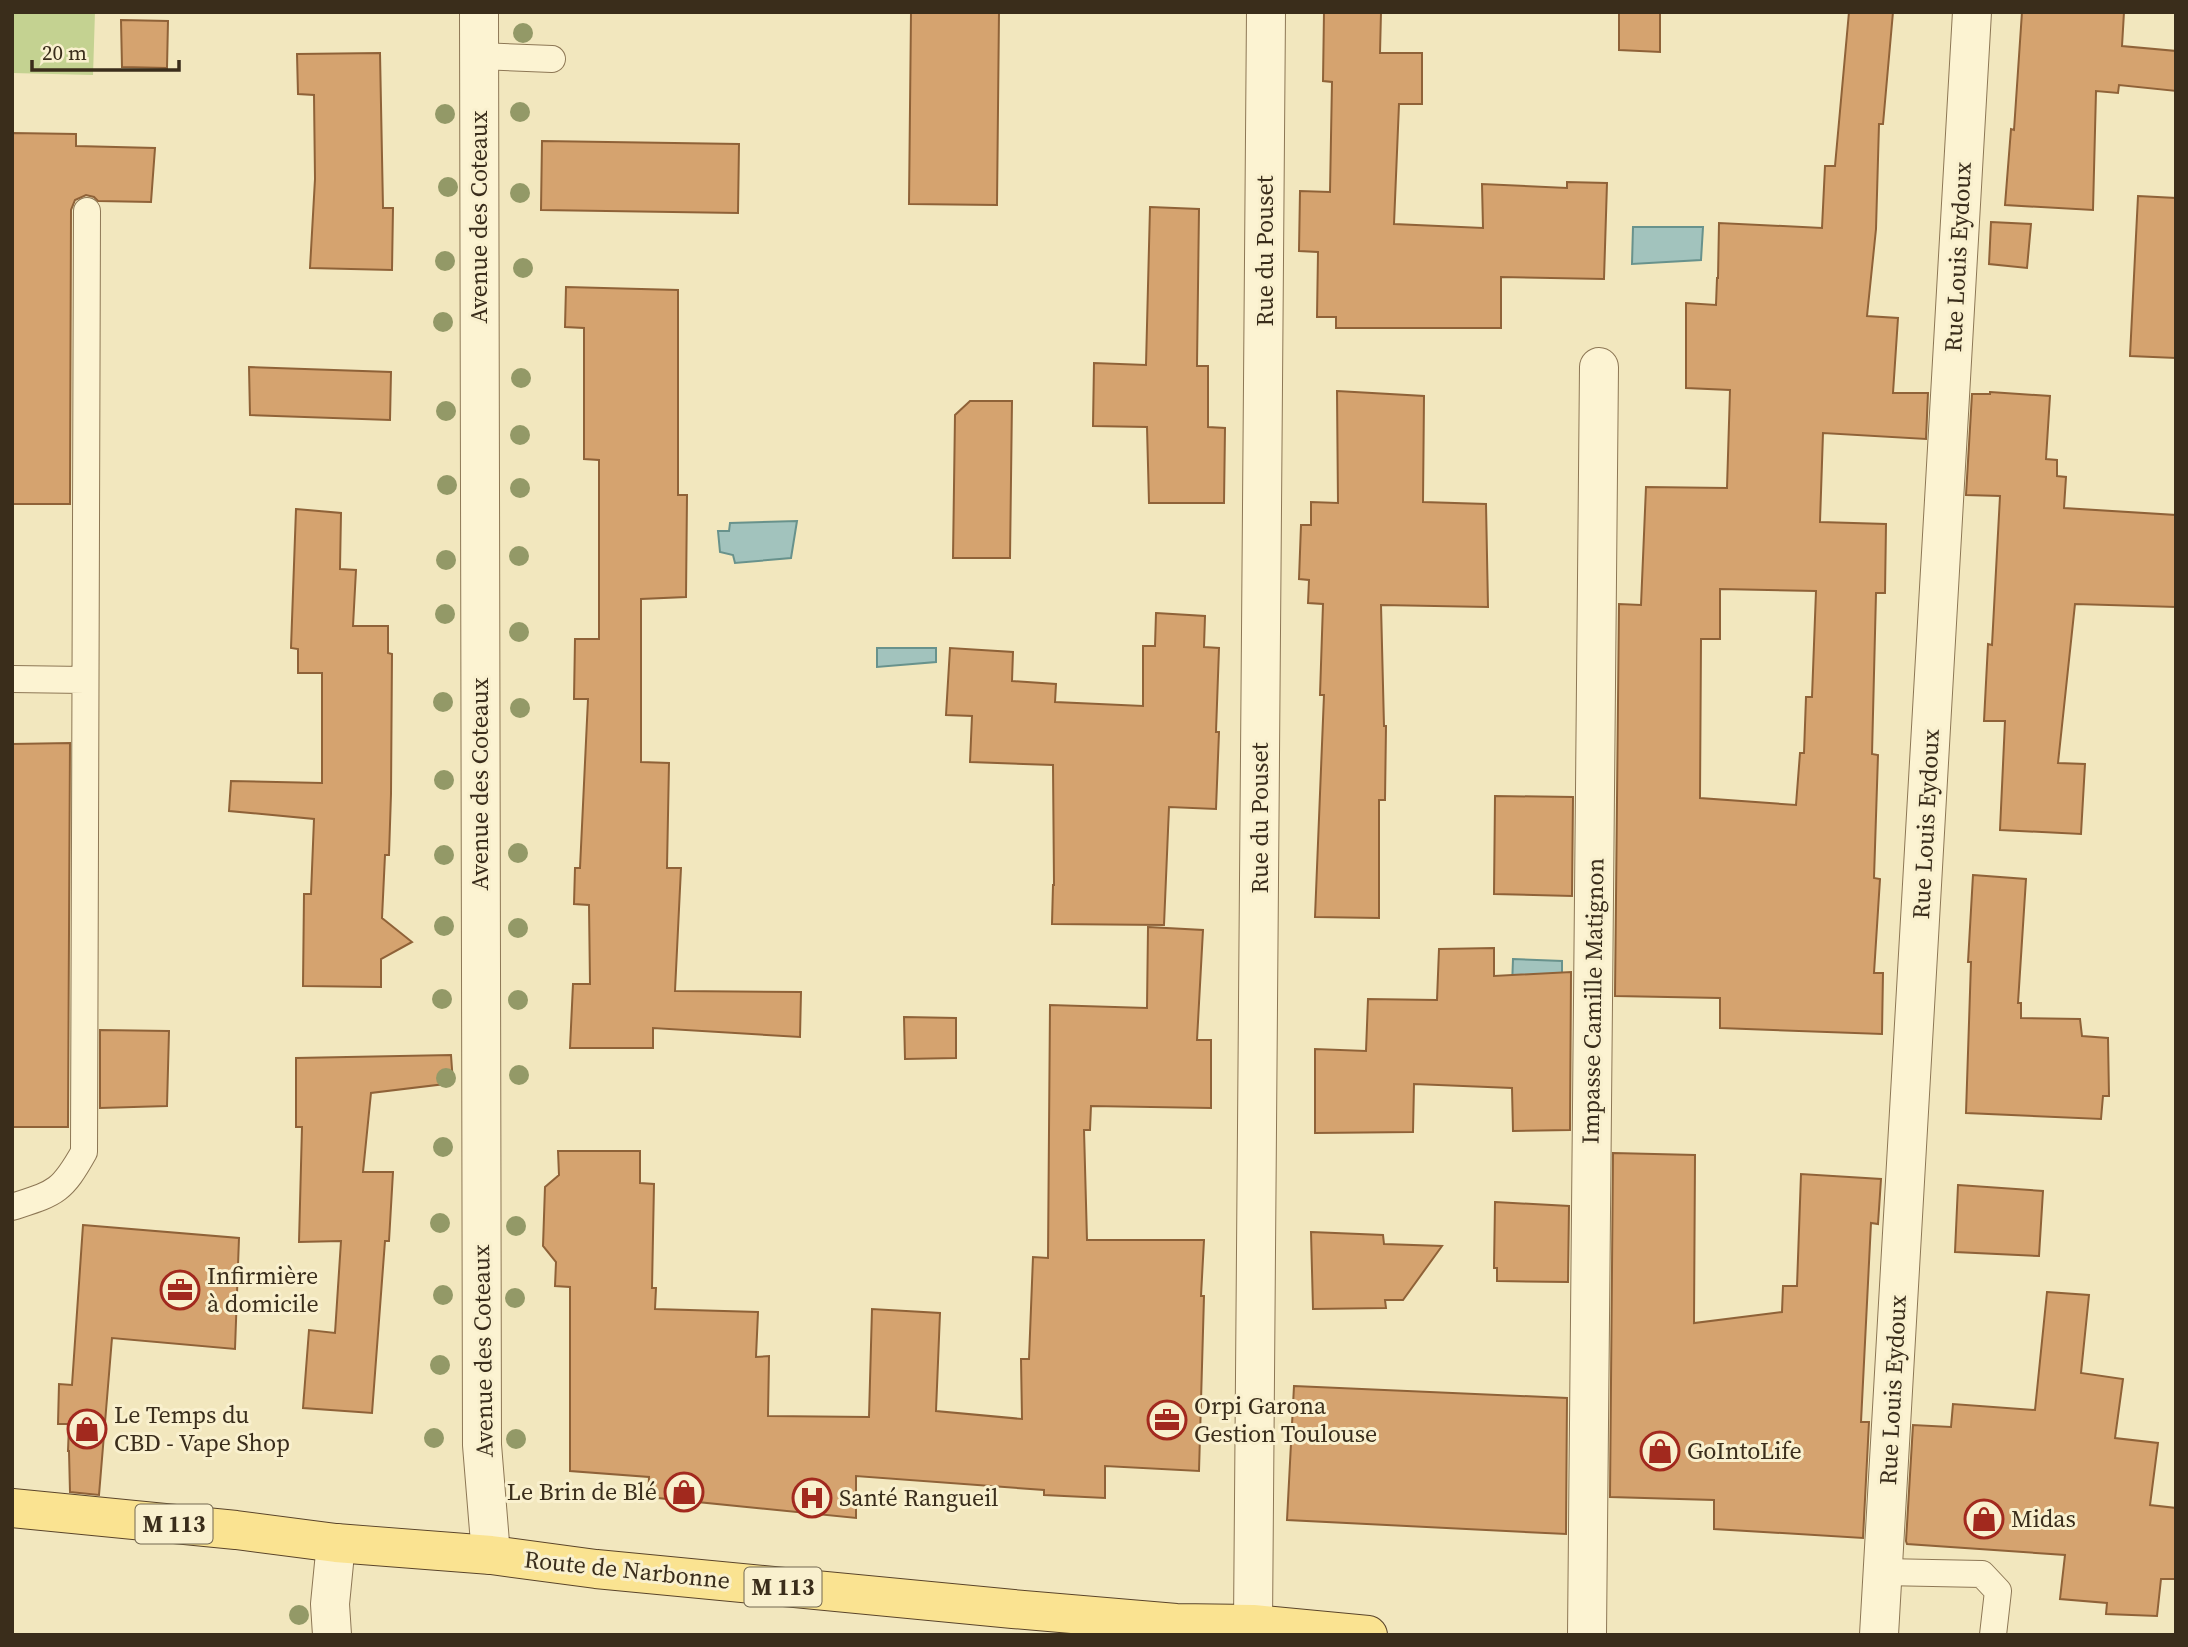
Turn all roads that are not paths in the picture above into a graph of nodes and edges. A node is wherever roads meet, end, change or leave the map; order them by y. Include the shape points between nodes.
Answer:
1 (479, 12) edge
2 (1266, 12) edge
3 (1972, 12) edge
4 (479, 56) junction
5 (552, 59) dead end
6 (87, 211) dead end
7 (1599, 367) dead end
8 (12, 679) edge
9 (85, 680) junction
10 (12, 1208) edge
11 (12, 1508) edge
12 (336, 1543) junction
13 (491, 1555) junction
14 (1883, 1572) junction
15 (1253, 1624) junction
16 (1360, 1634) edge
17 (332, 1635) edge
18 (1368, 1635) edge
19 (1587, 1635) edge
20 (1879, 1635) edge
21 (1993, 1635) edge

1 - 4 street, Avenue des Coteaux
2 - 15 street, Rue du Pouset
3 - 14 street, Rue Louis Eydoux
4 - 5 lane
4 - 13 street, Avenue des Coteaux via 482,1445
6 - 9 lane
7 - 19 street, Impasse Camille Matignon
8 - 9 lane
9 - 10 lane via 84,1152 69,1180 50,1195
11 - 12 main road, Route de Narbonne / M 113
12 - 13 main road, Route de Narbonne / M 113
12 - 17 street
13 - 15 main road, Route de Narbonne / M 113 via 1027,1610 1176,1623
14 - 20 street, Rue Louis Eydoux
14 - 21 lane via 1982,1574 1998,1591
15 - 16 main road, Route de Narbonne / M 113
16 - 18 main road, Route de Narbonne / M 113

